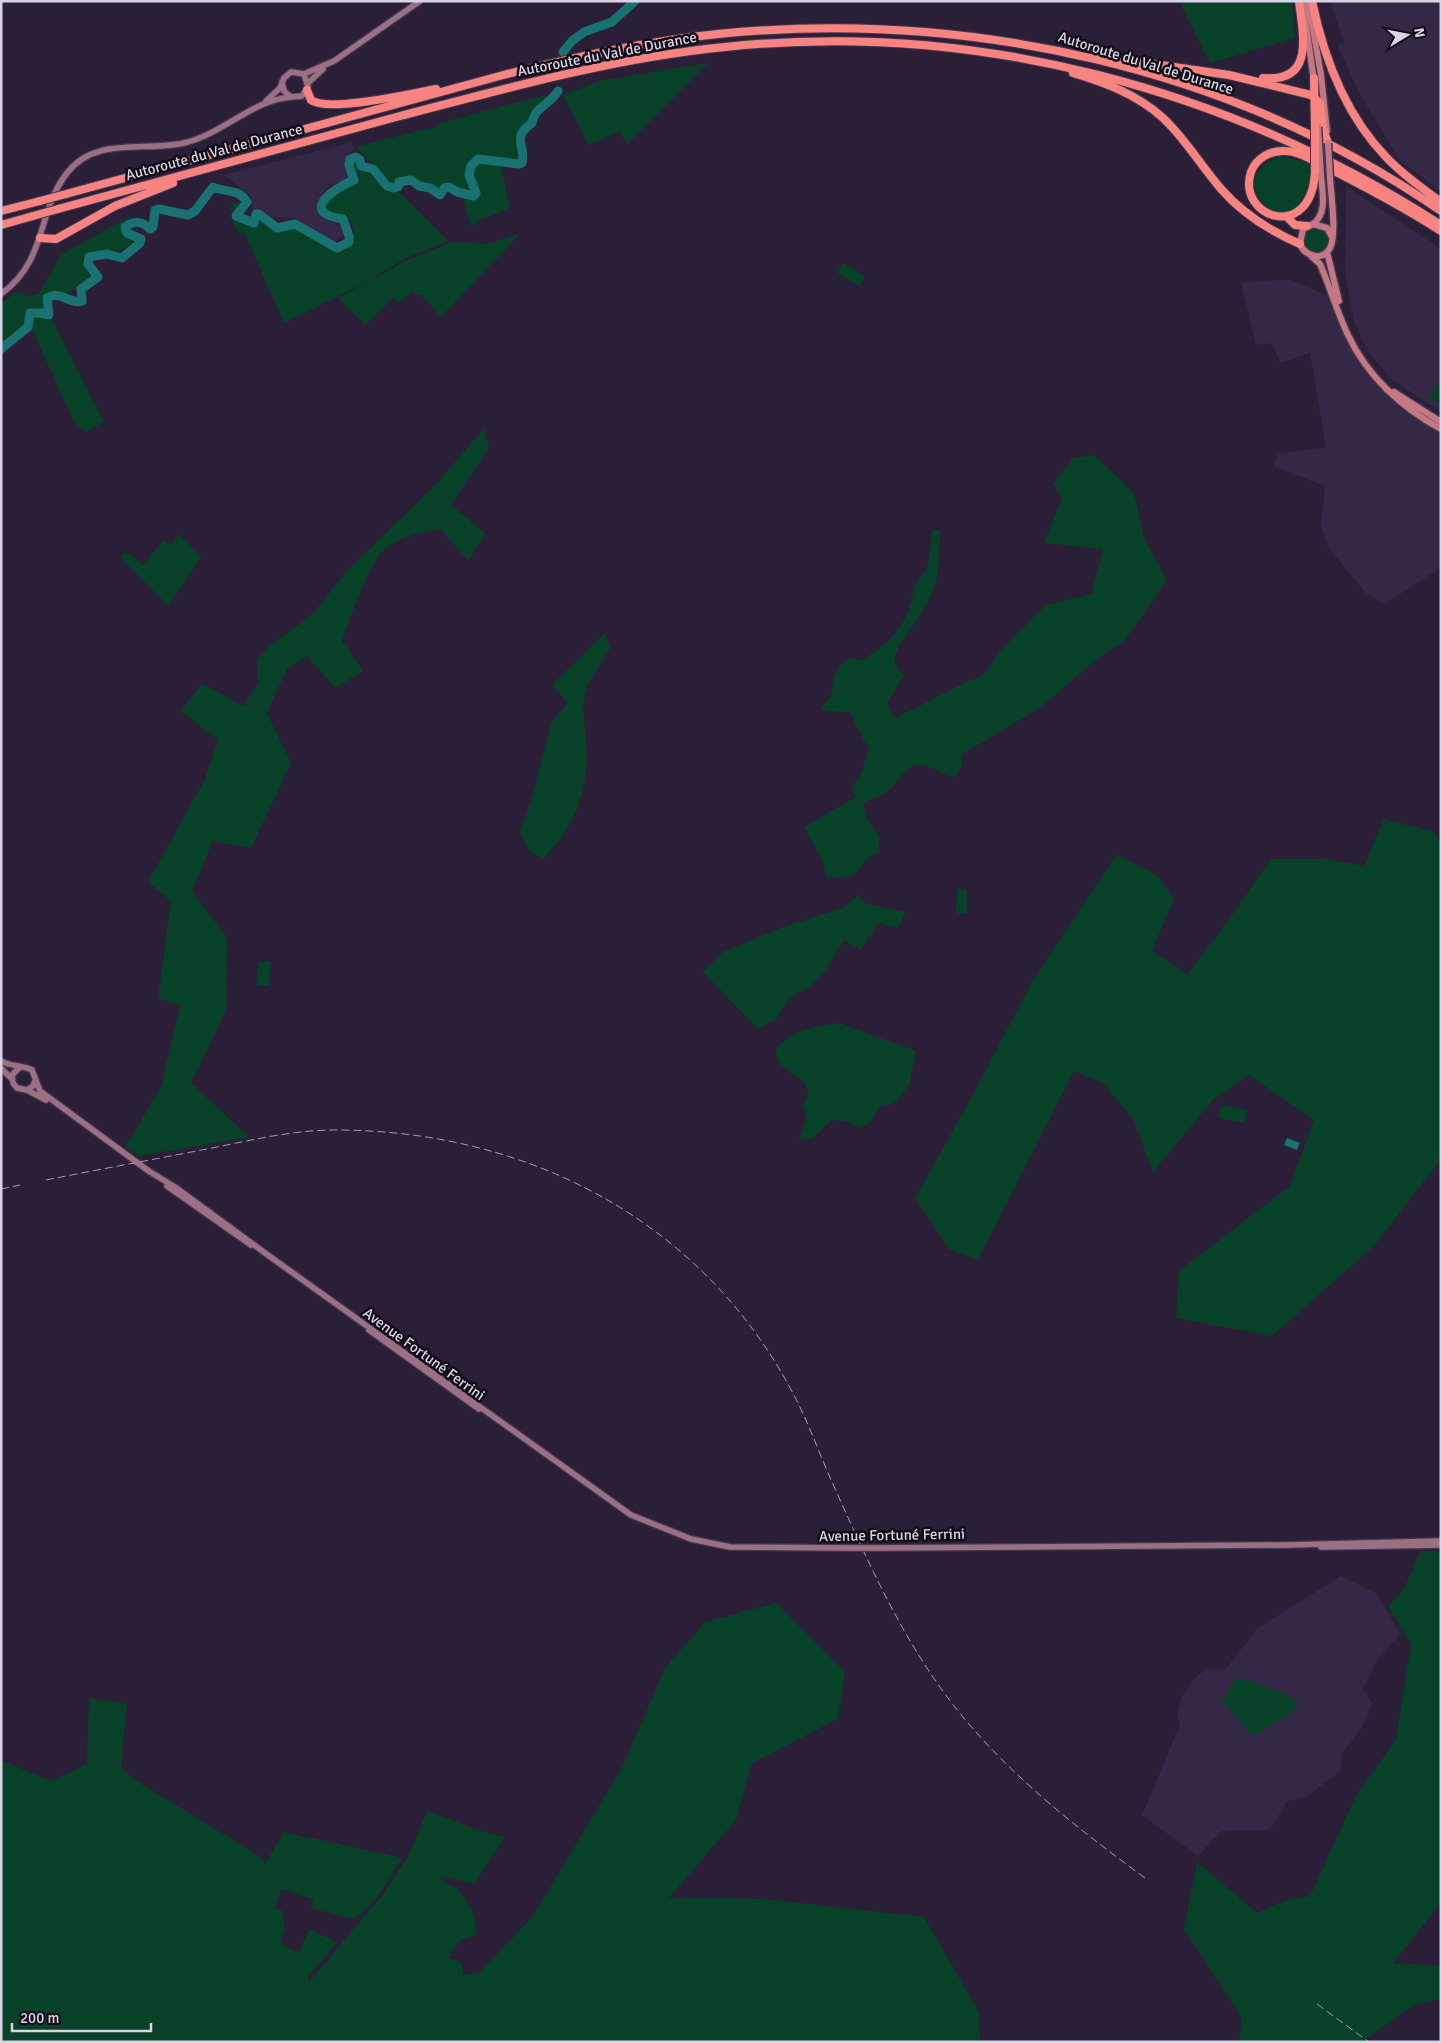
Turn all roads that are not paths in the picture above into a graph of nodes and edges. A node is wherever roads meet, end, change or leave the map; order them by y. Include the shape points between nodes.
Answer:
1 (420, 1) edge
2 (1300, 1) edge
3 (1310, 1) edge
4 (1050, 48) junction
5 (1025, 59) junction
6 (334, 61) junction
7 (304, 74) junction
8 (507, 74) junction
9 (1229, 74) junction
10 (1314, 78) joint
11 (282, 82) junction
12 (308, 87) junction
13 (291, 97) junction
14 (1315, 98) junction
15 (258, 106) junction
16 (1321, 128) junction
17 (1328, 143) joint
18 (294, 145) junction
19 (1318, 173) junction
20 (1441, 202) edge
21 (1441, 211) edge
22 (1, 212) edge
23 (1286, 216) junction
24 (1, 225) edge
25 (1310, 225) junction
26 (1441, 225) edge
27 (43, 228) joint
28 (1441, 231) edge
29 (1332, 237) junction
30 (42, 238) junction
31 (1300, 244) junction
32 (1327, 252) junction
33 (1311, 256) junction
34 (1, 294) edge
35 (1441, 422) edge
36 (1441, 429) edge
37 (1, 1061) edge
38 (1, 1068) edge
39 (20, 1068) junction
40 (12, 1079) junction
41 (36, 1080) junction
42 (27, 1090) junction
43 (118, 1149) junction
44 (1441, 1541) edge
45 (1288, 1545) junction
46 (1441, 1545) edge

1 - 6 main road
2 - 9 highway via 1303,53 1295,69 1274,78
2 - 10 main road
3 - 16 main road via 1321,75
3 - 20 highway via 1335,80 1360,125 1387,158
4 - 8 highway, Autoroute du Val de Durance via 915,31 833,28 752,31 655,43
4 - 9 highway
4 - 21 highway, Autoroute du Val de Durance via 1160,78 1260,114 1353,158
5 - 18 highway, Autoroute du Val de Durance via 958,49 872,42 726,46 555,76
5 - 26 highway, Autoroute du Val de Durance via 1141,86 1251,124 1358,175
5 - 31 highway via 1108,84 1142,102 1171,126 1222,191 1244,212 1275,234
6 - 7 main road
6 - 12 main road
7 - 11 main road via 291,72
7 - 12 main road
8 - 12 highway via 346,103 315,103 309,97
8 - 22 highway, Autoroute du Val de Durance, bridge
9 - 14 highway
10 - 14 highway
11 - 13 main road via 284,91
11 - 15 main road via 273,96
12 - 13 main road via 299,97
13 - 15 main road
14 - 16 highway
15 - 27 main road via 193,141 106,149 86,157 76,163 62,180
16 - 17 highway
16 - 19 highway, bridge
17 - 29 main road, bridge
18 - 24 highway, Autoroute du Val de Durance, bridge
18 - 30 highway via 152,190 115,206 56,239
19 - 23 highway via 1309,202 1298,212
19 - 25 main road via 1323,210
23 - 25 highway via 1295,225
23 - 28 highway via 1272,215 1260,208 1252,199 1250,187 1254,165 1280,151 1296,153 1341,174
25 - 29 main road via 1327,228
25 - 31 main road via 1300,234
27 - 30 highway
29 - 32 main road
30 - 34 main road via 24,274
31 - 33 main road
32 - 33 main road
32 - 35 main road via 1341,307 1366,360 1395,393
33 - 36 main road via 1320,264 1348,336 1377,380 1404,405
37 - 39 main road
38 - 40 main road
39 - 40 main road
39 - 41 main road via 32,1070
40 - 42 main road via 17,1088
41 - 42 main road
41 - 43 main road, Avenue Fortuné Ferrini via 40,1091
42 - 43 main road, Avenue Fortuné Ferrini
43 - 45 main road, Avenue Fortuné Ferrini, bridge via 631,1515 691,1539 752,1549
44 - 45 main road, Avenue Fortuné Ferrini
45 - 46 main road, Avenue Fortuné Ferrini via 1335,1548

